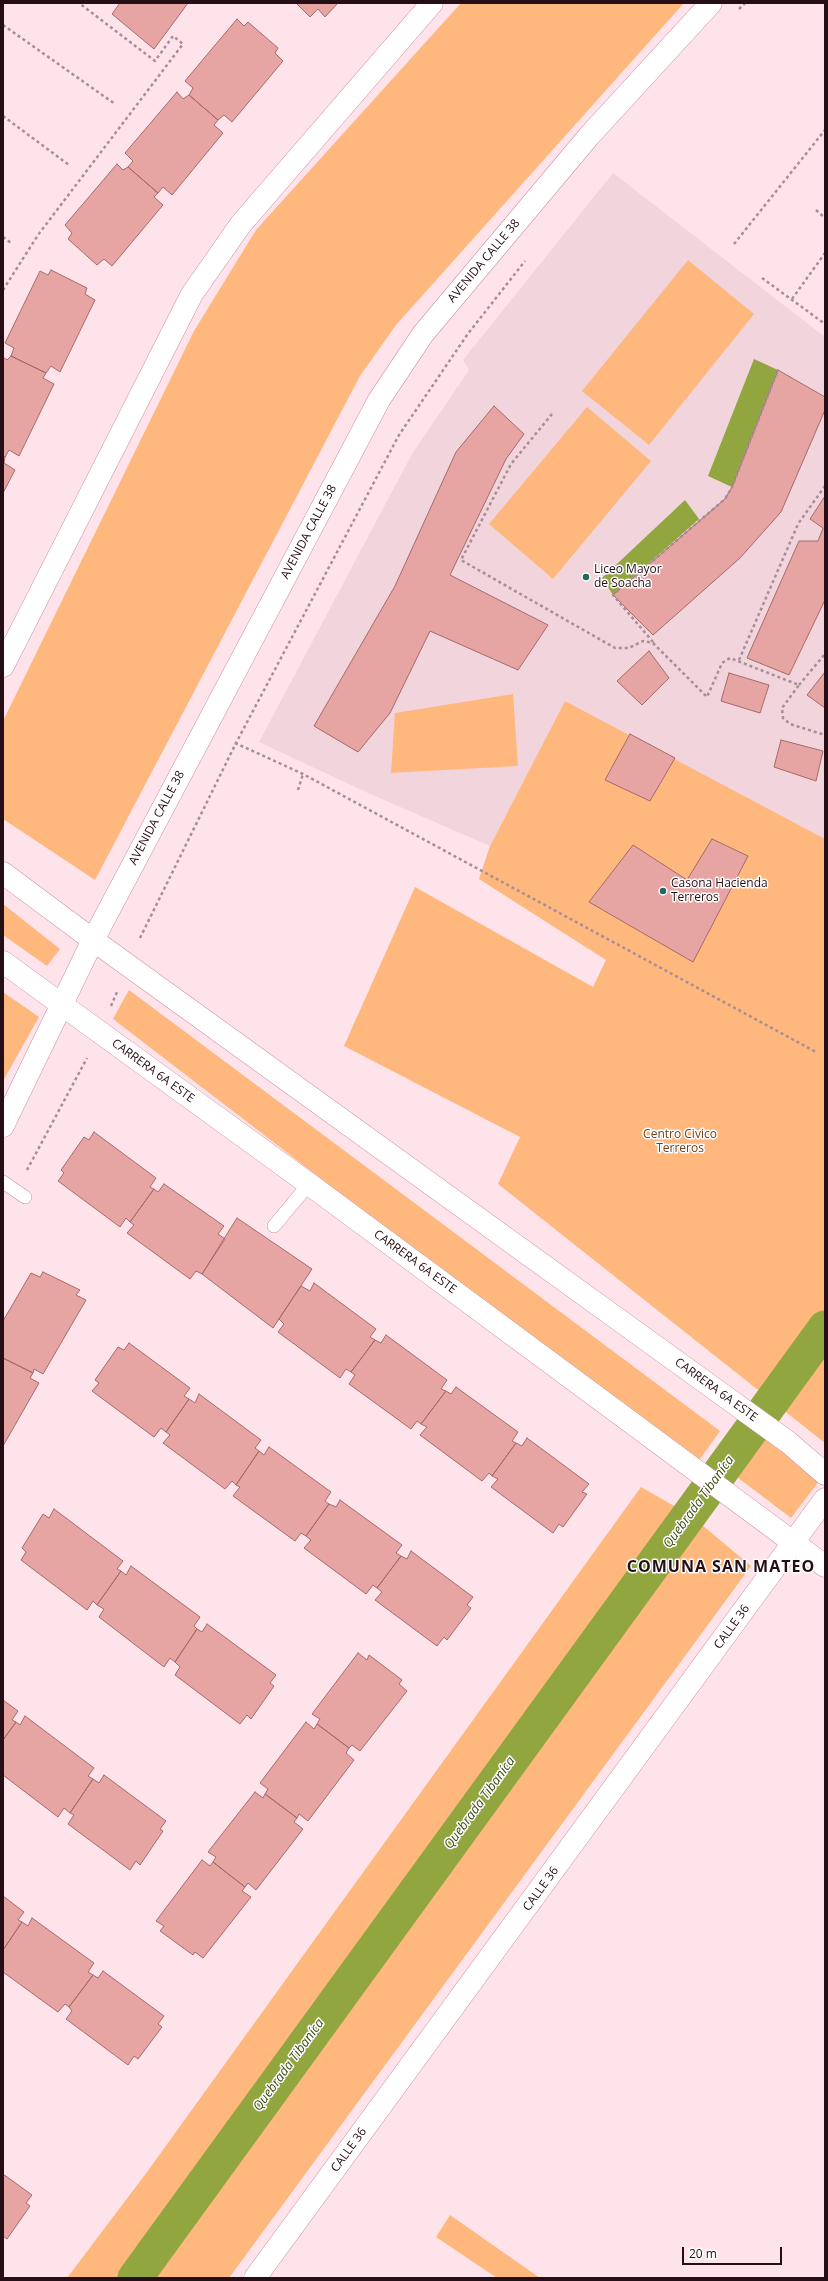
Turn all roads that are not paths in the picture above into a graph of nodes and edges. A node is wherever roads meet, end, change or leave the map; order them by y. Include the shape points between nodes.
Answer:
1 (432, 3) edge
2 (711, 3) edge
3 (3, 666) edge
4 (3, 873) edge
5 (93, 940) junction
6 (3, 962) edge
7 (60, 1004) junction
8 (3, 1126) edge
9 (3, 1182) edge
10 (309, 1184) junction
11 (21, 1195) road end
12 (274, 1226) dead end
13 (825, 1474) edge
14 (825, 1499) edge
15 (794, 1543) junction
16 (825, 1566) edge
17 (255, 2278) edge

1 - 3 street via 241,224 192,294
2 - 5 street, AVENIDA CALLE 38 via 589,136 423,334 379,400
4 - 5 street, CARRERA 6A ESTE
5 - 7 street, AVENIDA CALLE 38
5 - 13 street, CARRERA 6A ESTE via 788,1442
6 - 7 street, CARRERA 6A ESTE
7 - 8 street, AVENIDA CALLE 38
7 - 10 street, CARRERA 6A ESTE
9 - 11 lane
10 - 12 lane
10 - 15 street, CARRERA 6A ESTE
14 - 15 street, CALLE 36
15 - 16 street, CARRERA 6A ESTE
15 - 17 street, CALLE 36

